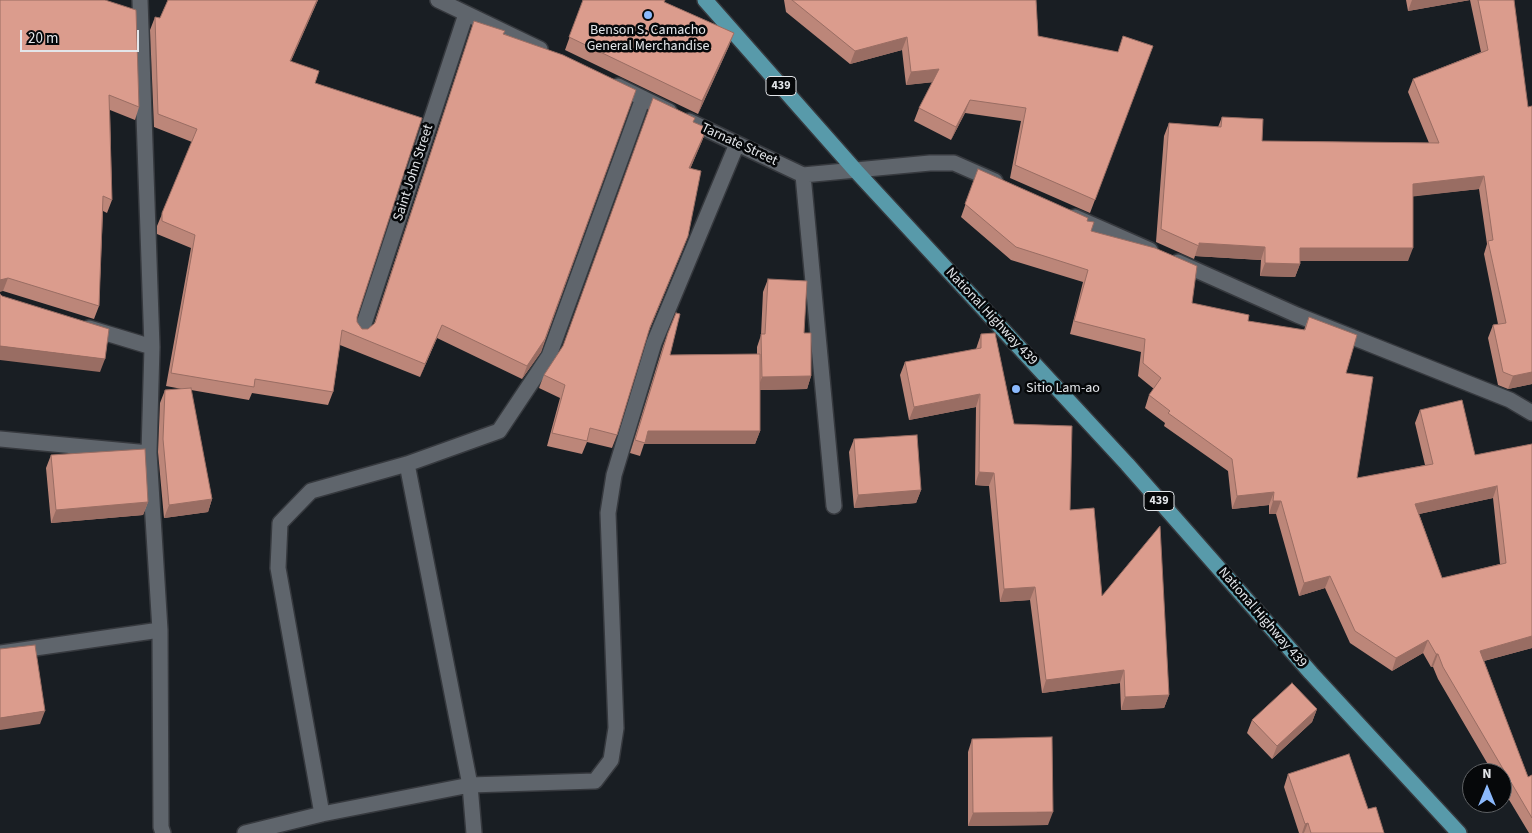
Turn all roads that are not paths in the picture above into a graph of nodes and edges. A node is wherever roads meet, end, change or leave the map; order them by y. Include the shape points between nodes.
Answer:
1 (140, 0) edge
2 (438, 0) edge
3 (705, 0) edge
4 (466, 14) junction
5 (555, 56) edge
6 (608, 81) edge
7 (643, 98) junction
8 (737, 144) junction
9 (856, 171) junction
10 (803, 174) junction
11 (1008, 187) edge
12 (1062, 211) edge
13 (76, 324) edge
14 (361, 332) edge
15 (152, 347) junction
16 (1532, 413) edge
17 (0, 439) edge
18 (149, 453) junction
19 (407, 464) junction
20 (834, 506) dead end
21 (160, 630) junction
22 (0, 653) edge
23 (470, 785) junction
24 (322, 814) junction
25 (163, 833) edge
26 (245, 833) edge
27 (474, 833) edge
28 (1460, 833) edge

1 - 15 street
2 - 4 street
3 - 9 main road, National Highway 439 / 439
4 - 5 street
4 - 14 street, Saint John Street
6 - 7 street, Tarnate Street
7 - 8 street, Tarnate Street
7 - 19 street via 549,356 499,431
8 - 10 street, Tarnate Street
8 - 23 street via 654,343 614,475 608,513 616,728 611,760 595,781
9 - 10 street, Tarnate Street
9 - 11 street, Tarnate Street via 954,163
9 - 28 main road, National Highway 439 / 439
10 - 20 street
12 - 16 street via 1297,315 1510,400
13 - 15 street
15 - 18 street
17 - 18 street
18 - 21 street
19 - 23 street
19 - 24 street via 311,491 280,523 278,568
21 - 22 street
21 - 25 street
23 - 24 street
23 - 27 street
24 - 26 street

